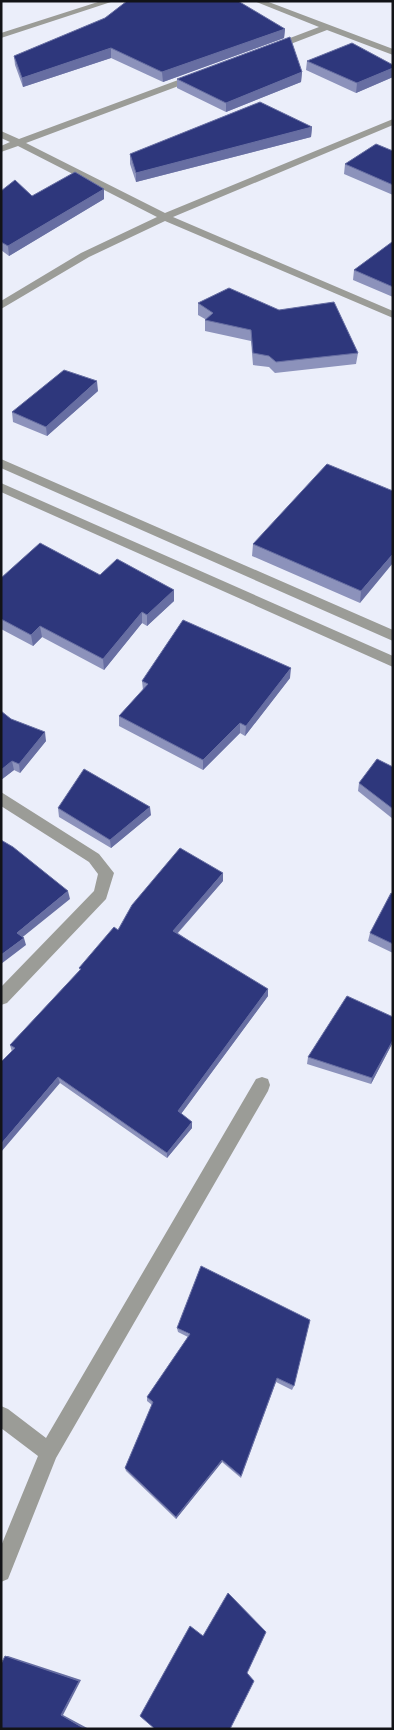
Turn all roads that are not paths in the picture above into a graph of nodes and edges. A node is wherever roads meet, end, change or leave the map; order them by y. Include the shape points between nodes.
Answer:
1 (110, 1) edge
2 (258, 1) edge
3 (327, 27) junction
4 (1, 36) edge
5 (263, 51) edge
6 (393, 52) edge
7 (208, 72) edge
8 (393, 122) edge
9 (1, 134) edge
10 (17, 143) junction
11 (1, 149) edge
12 (165, 217) junction
13 (1, 306) edge
14 (393, 315) edge
15 (1, 463) edge
16 (1, 487) edge
17 (393, 636) edge
18 (393, 662) edge
19 (1, 798) edge
20 (1, 998) edge
21 (262, 1085) dead end
22 (1, 1416) edge
23 (49, 1452) junction
24 (1, 1572) edge

1 - 4 street
2 - 3 street
3 - 5 street
3 - 6 street
7 - 10 street
8 - 12 street
9 - 10 street
10 - 11 street
10 - 12 street
12 - 13 street via 85,255
12 - 14 street
15 - 17 street
16 - 18 street
19 - 20 street via 94,858 106,873 101,894
21 - 23 street
22 - 23 street
23 - 24 street

